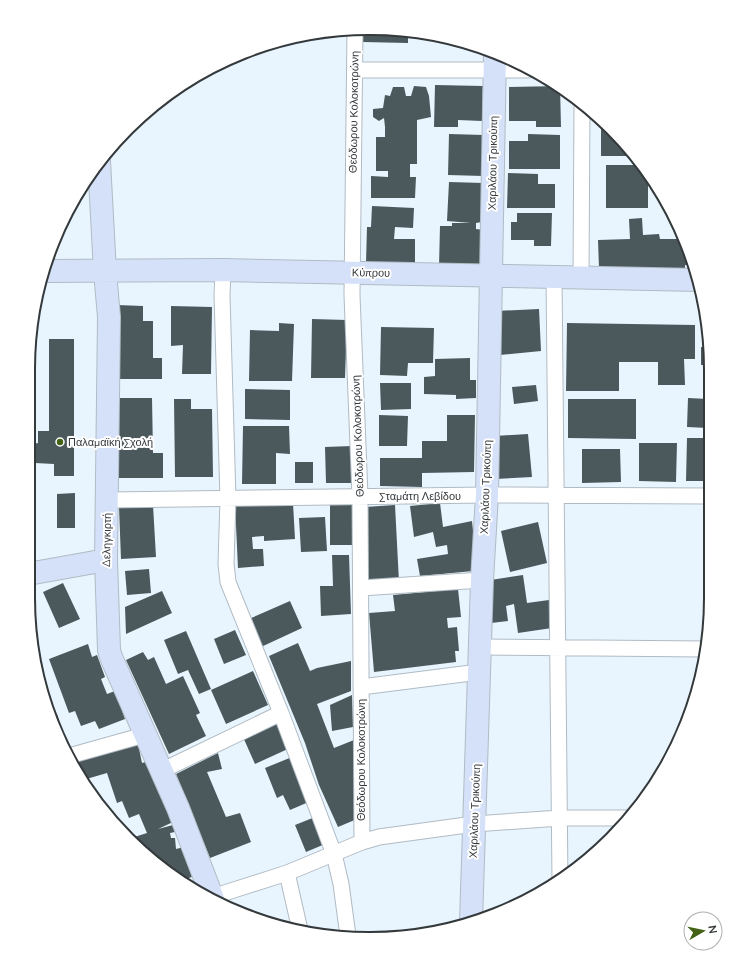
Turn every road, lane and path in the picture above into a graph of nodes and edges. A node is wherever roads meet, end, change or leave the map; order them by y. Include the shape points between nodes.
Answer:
1 (355, 36) edge
2 (495, 61) edge
3 (507, 64) edge
4 (355, 70) junction
5 (582, 111) edge
6 (100, 172) edge
7 (223, 270) junction
8 (50, 271) edge
9 (105, 272) junction
10 (353, 272) junction
11 (491, 275) junction
12 (554, 276) junction
13 (581, 277) junction
14 (692, 280) edge
15 (487, 495) junction
16 (556, 495) junction
17 (360, 496) junction
18 (704, 496) edge
19 (228, 499) junction
20 (108, 500) junction
21 (106, 560) junction
22 (35, 573) edge
23 (482, 580) junction
24 (361, 588) junction
25 (479, 647) junction
26 (558, 648) junction
27 (700, 649) edge
28 (479, 672) junction
29 (361, 687) junction
30 (281, 714) junction
31 (144, 735) junction
32 (74, 754) edge
33 (161, 771) junction
34 (560, 818) junction
35 (621, 818) edge
36 (474, 824) junction
37 (362, 842) junction
38 (334, 854) junction
39 (560, 872) edge
40 (287, 873) junction
41 (211, 892) edge
42 (219, 896) edge
43 (471, 916) edge
44 (299, 925) edge
45 (347, 931) edge

1 - 4 street, Θεόδωρου Κολοκοτρώνη
2 - 3 street
2 - 4 street
2 - 11 street, Χαριλάου Τρικούπη
4 - 10 street, Θεόδωρου Κολοκοτρώνη
5 - 13 street
6 - 9 street, Δεληγκιρτή
7 - 9 street, Κύπρου
7 - 10 street, Κύπρου
7 - 19 street
8 - 9 street, Κύπρου
9 - 20 street, Δεληγκιρτή via 109,318
10 - 11 street, Κύπρου
10 - 17 street, Θεόδωρου Κολοκοτρώνη
11 - 12 street, Κύπρου
11 - 15 street, Χαριλάου Τρικούπη
12 - 13 street, Κύπρου
12 - 16 street
13 - 14 street, Κύπρου
15 - 16 street, Σταμάτη Λεβίδου
15 - 17 street, Σταμάτη Λεβίδου
15 - 23 street, Χαριλάου Τρικούπη
16 - 18 street, Σταμάτη Λεβίδου
16 - 26 street
17 - 19 street, Σταμάτη Λεβίδου
17 - 24 street, Θεόδωρου Κολοκοτρώνη
19 - 20 street, Σταμάτη Λεβίδου
19 - 30 street via 228,582
20 - 21 street, Δεληγκιρτή
21 - 22 street
21 - 31 street, Δεληγκιρτή via 110,653
23 - 24 street
23 - 25 street, Χαριλάου Τρικούπη
24 - 29 street, Θεόδωρου Κολοκοτρώνη
25 - 26 street
25 - 28 street, Χαριλάου Τρικούπη
26 - 27 street
26 - 34 street
28 - 29 street
28 - 36 street, Χαριλάου Τρικούπη
29 - 37 street, Θεόδωρου Κολοκοτρώνη
30 - 33 street
30 - 38 street
31 - 32 street
31 - 33 street, Δεληγκιρτή
33 - 41 street, Δεληγκιρτή
34 - 35 street
34 - 36 street
34 - 39 street
36 - 37 street via 379,836
36 - 43 street, Χαριλάου Τρικούπη
37 - 38 street
38 - 40 street
38 - 45 street
40 - 42 street
40 - 44 street

